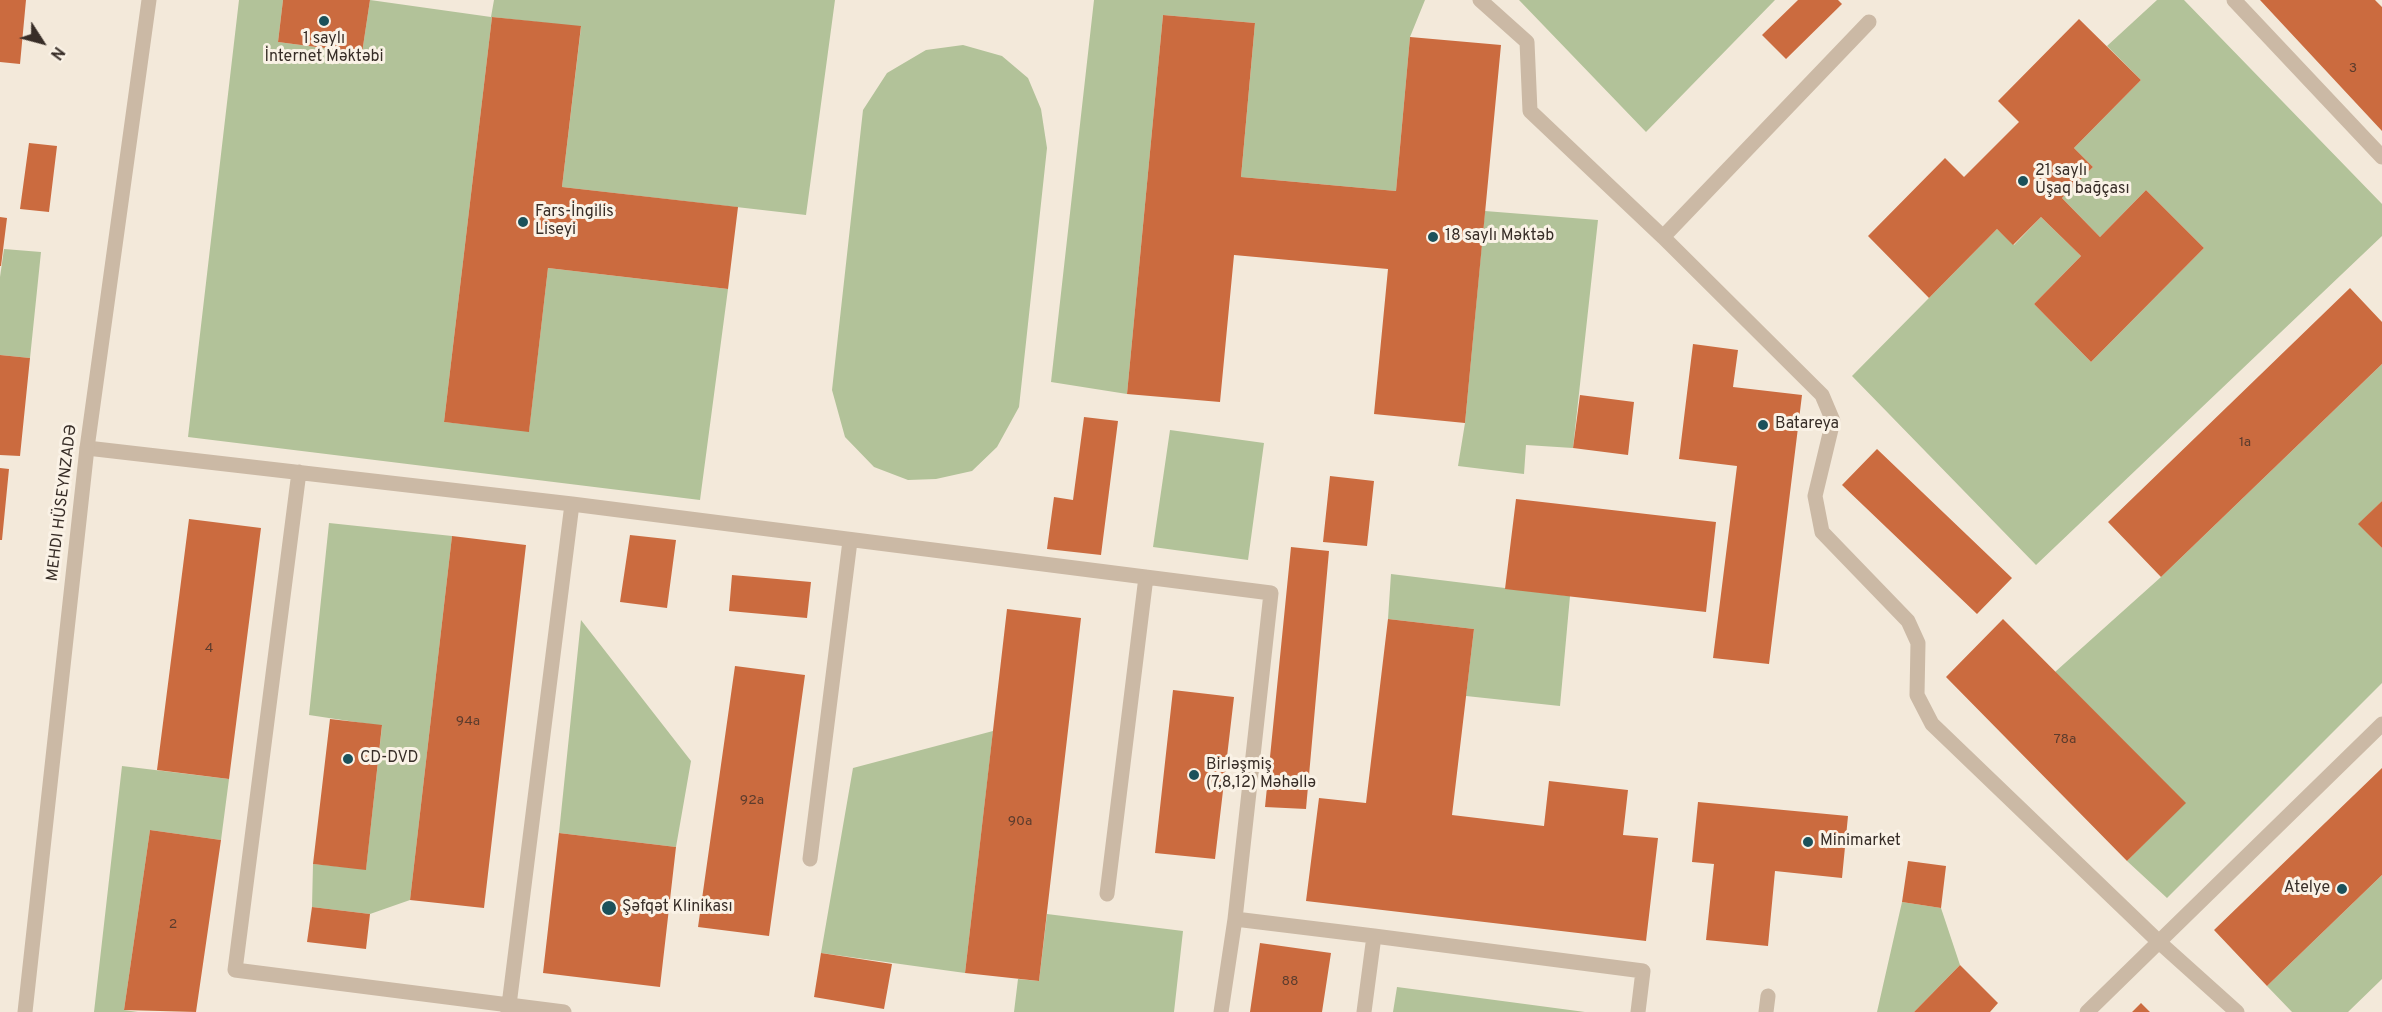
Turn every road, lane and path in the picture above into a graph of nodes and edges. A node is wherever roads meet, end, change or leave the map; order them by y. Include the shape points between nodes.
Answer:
1 (149, 0) edge
2 (1480, 0) edge
3 (2234, 0) edge
4 (1869, 22) dead end
5 (2382, 157) edge
6 (1663, 237) junction
7 (87, 448) junction
8 (299, 472) junction
9 (572, 504) junction
10 (850, 541) junction
11 (1146, 578) junction
12 (2382, 724) edge
13 (810, 859) dead end
14 (1107, 894) dead end
15 (1235, 919) junction
16 (1374, 936) junction
17 (2159, 942) junction
18 (508, 1008) edge
19 (25, 1012) edge
20 (564, 1012) edge
21 (1221, 1012) edge
22 (1364, 1012) edge
23 (1638, 1012) edge
24 (2087, 1012) edge
25 (2237, 1012) edge

1 - 7 street, MEHDI HÜSEYNZADƏ
2 - 6 street via 1527,42 1530,111
3 - 5 street
4 - 6 street
6 - 17 street via 1822,395 1833,421 1815,496 1822,532 1908,621 1918,644 1917,695 1932,724
7 - 8 street
7 - 19 street, MEHDI HÜSEYNZADƏ
8 - 9 street
8 - 18 street via 236,970
9 - 10 street
9 - 18 street
10 - 11 street
10 - 13 street
11 - 14 street
11 - 15 street via 1271,593
12 - 17 street
15 - 16 street
15 - 21 street
16 - 22 street
16 - 23 street via 1643,971
17 - 24 street
17 - 25 street
18 - 20 street

